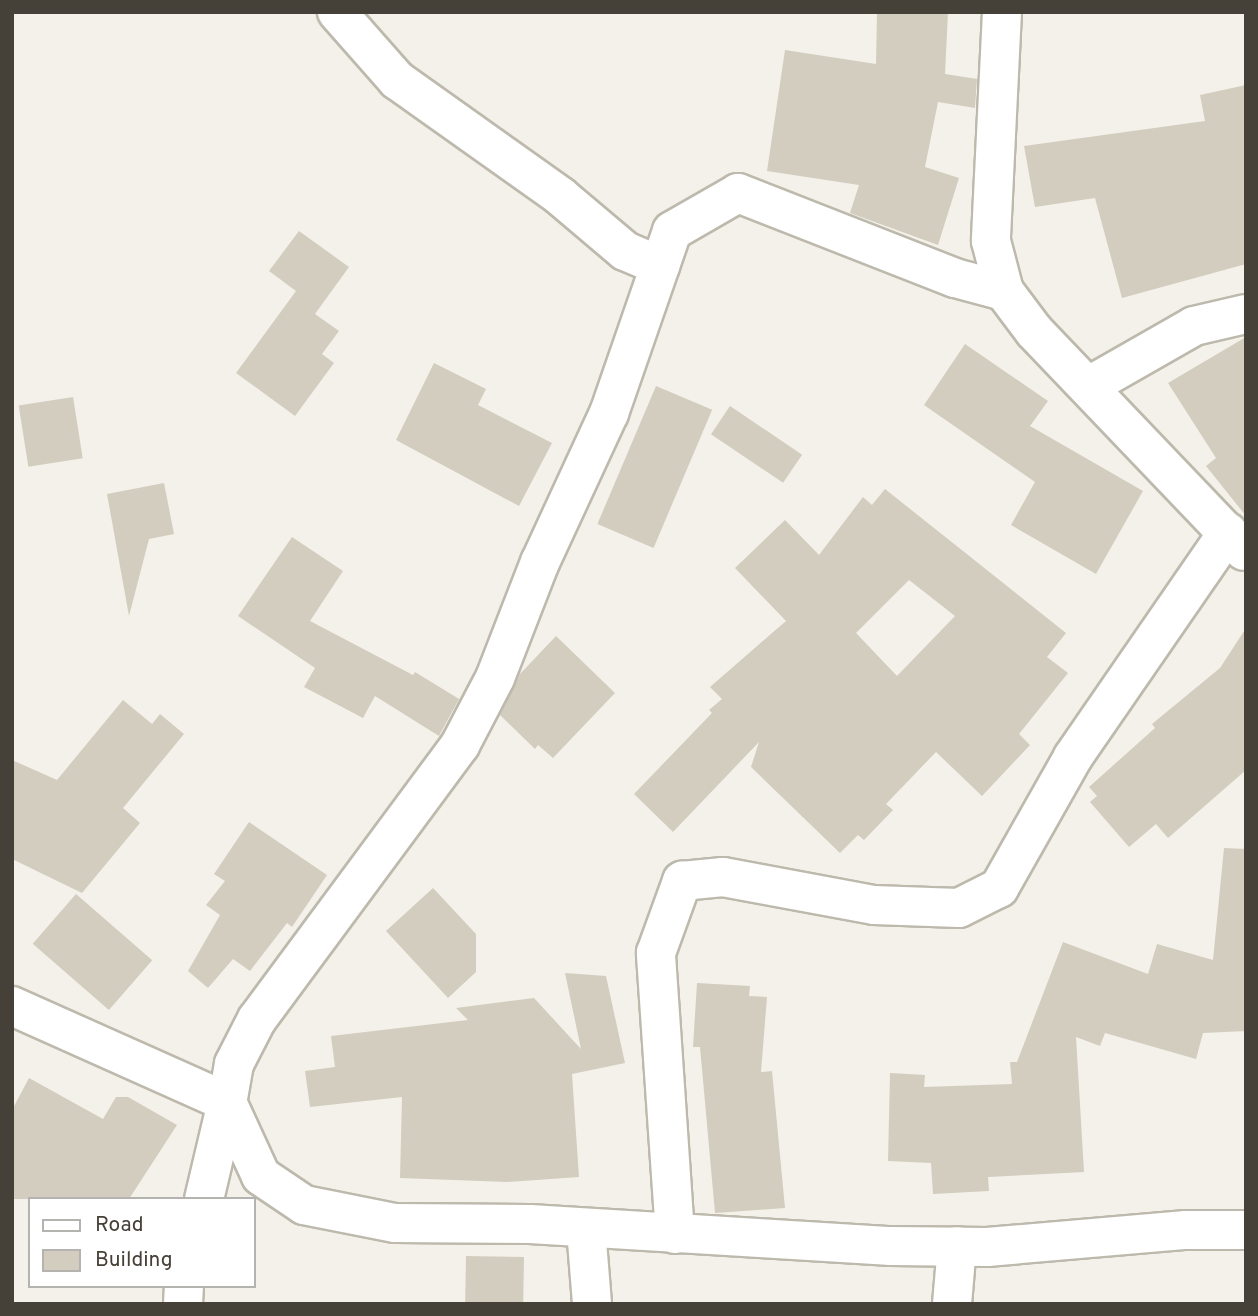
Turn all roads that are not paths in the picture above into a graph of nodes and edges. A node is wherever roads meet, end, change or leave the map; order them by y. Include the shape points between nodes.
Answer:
1 (337, 12) edge
2 (1002, 12) edge
3 (660, 266) junction
4 (1004, 291) junction
5 (1246, 314) edge
6 (1089, 386) junction
7 (1237, 542) edge
8 (12, 1006) edge
9 (227, 1102) junction
10 (204, 1197) edge
11 (586, 1229) junction
12 (1246, 1230) edge
13 (675, 1234) junction
14 (957, 1246) junction
15 (592, 1304) edge
16 (952, 1304) edge

1 - 3 street via 397,80 560,196 625,251
2 - 4 street via 991,241
3 - 4 street via 672,231 738,193 956,278
3 - 9 street via 609,413 472,722 434,784 257,1019 234,1064
4 - 6 street via 1034,331
5 - 6 street via 1194,326
6 - 7 street
7 - 13 street via 1073,757 999,888 959,908 874,905 723,877 682,881 656,953
8 - 9 street
9 - 10 street
9 - 11 street via 261,1176 304,1206 395,1223
11 - 13 street
11 - 15 street
12 - 14 street
13 - 14 street
14 - 16 street

